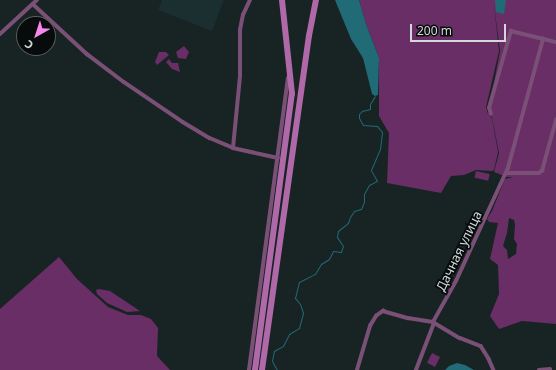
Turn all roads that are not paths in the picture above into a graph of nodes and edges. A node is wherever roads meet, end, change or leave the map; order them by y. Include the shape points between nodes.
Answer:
1 (37, 0) edge
2 (250, 0) edge
3 (282, 0) edge
4 (316, 0) edge
5 (33, 4) junction
6 (0, 34) edge
7 (543, 39) junction
8 (556, 42) edge
9 (289, 58) junction
10 (491, 114) dead end
11 (556, 120) edge
12 (233, 148) junction
13 (278, 158) junction
14 (506, 173) junction
15 (434, 323) junction
16 (550, 369) dead end
17 (249, 370) edge
18 (255, 370) edge
19 (262, 370) edge
20 (357, 370) edge
21 (416, 370) edge
22 (494, 370) edge
23 (539, 370) edge

1 - 5 street
2 - 12 street via 240,30 240,76
3 - 9 street
4 - 19 street
5 - 6 street
5 - 12 street via 87,54 124,82 183,122
7 - 8 street
7 - 10 street via 513,30 510,32 489,108
7 - 14 street, Дачная улица
9 - 13 street via 287,97
9 - 18 street via 292,100
11 - 14 street via 542,170 539,173
12 - 13 street
13 - 17 street
14 - 15 street, Дачная улица
15 - 20 street via 384,311 376,316 370,326
15 - 21 street, Дачная улица
15 - 22 street via 460,338 481,346
16 - 23 street

